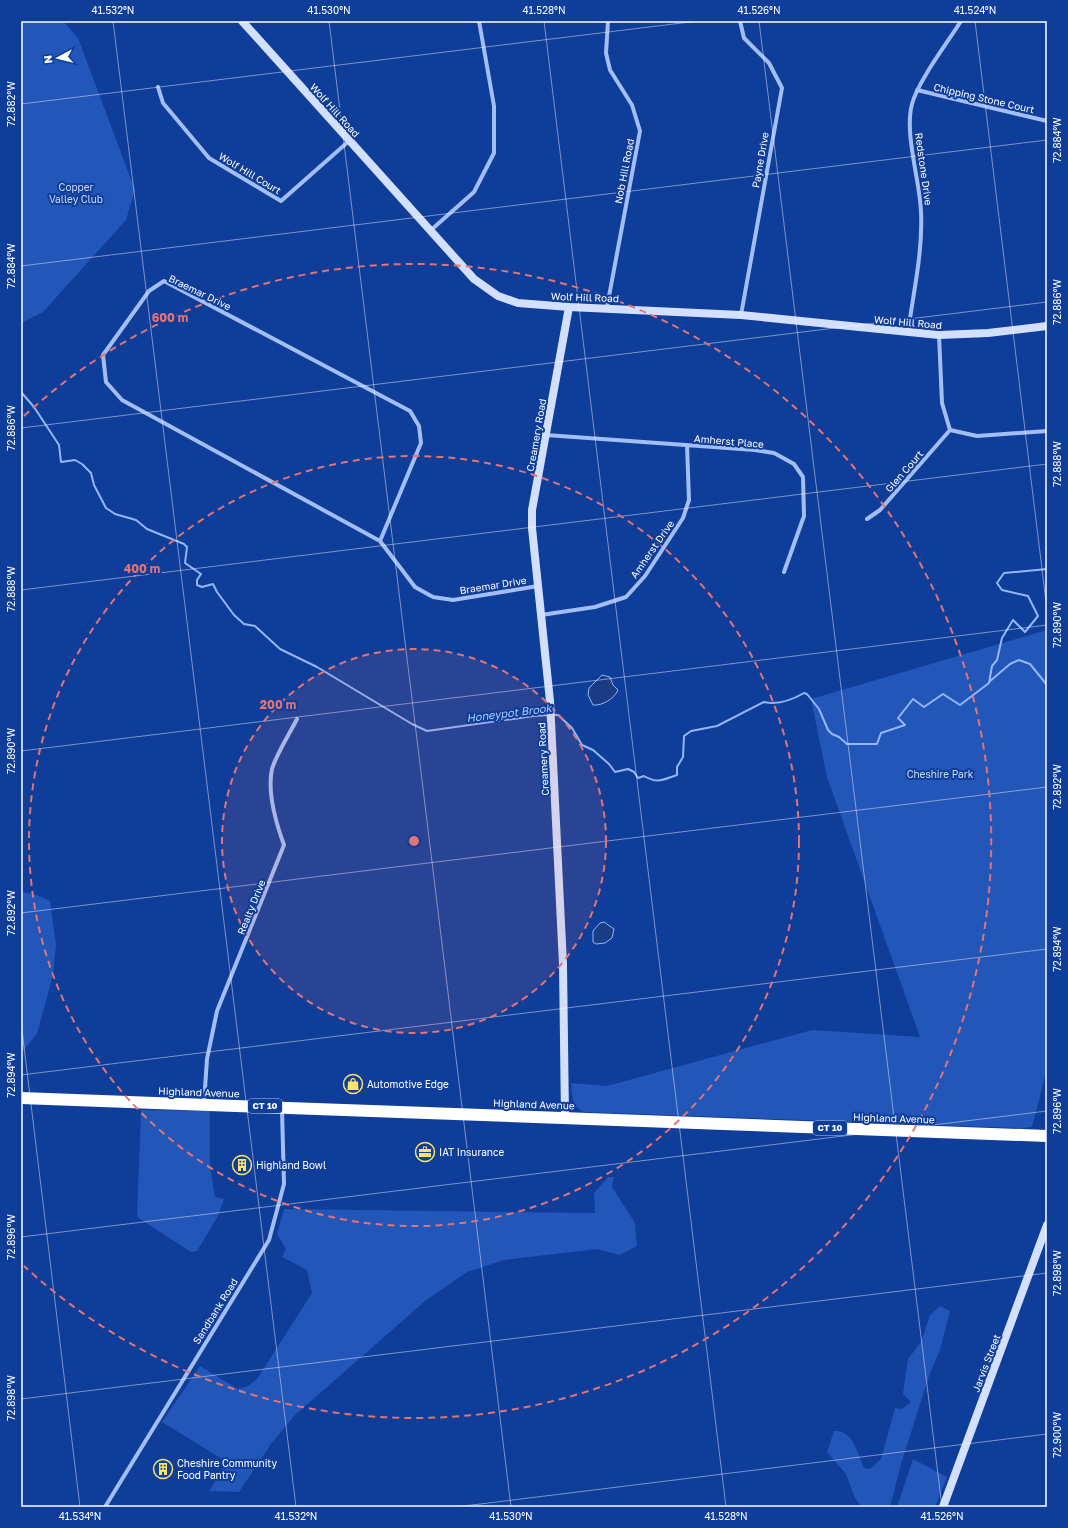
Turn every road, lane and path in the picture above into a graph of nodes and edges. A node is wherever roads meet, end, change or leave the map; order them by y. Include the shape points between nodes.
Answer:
1 (242, 21) edge
2 (479, 21) edge
3 (608, 21) edge
4 (740, 21) edge
5 (961, 21) edge
6 (158, 87) dead end
7 (917, 90) junction
8 (1047, 121) edge
9 (349, 141) junction
10 (432, 230) junction
11 (569, 307) junction
12 (607, 307) junction
13 (740, 315) junction
14 (1047, 326) edge
15 (908, 333) junction
16 (939, 335) junction
17 (950, 430) junction
18 (1047, 431) edge
19 (546, 435) junction
20 (687, 445) junction
21 (867, 519) dead end
22 (380, 541) junction
23 (784, 572) dead end
24 (538, 586) junction
25 (541, 615) junction
26 (297, 719) dead end
27 (21, 1098) edge
28 (204, 1104) junction
29 (282, 1107) junction
30 (566, 1117) junction
31 (1047, 1136) edge
32 (1047, 1225) edge
33 (104, 1507) edge
34 (942, 1507) edge

1 - 9 street, Wolf Hill Road
2 - 10 street via 494,106 494,153 474,192
3 - 12 street, Nob Hill Road via 606,53 610,70 632,105 640,131
4 - 13 street, Payne Drive via 744,38 770,63 782,88
5 - 7 street, Redstone Drive
6 - 9 street, Wolf Hill Court via 163,103 210,158 281,201
7 - 8 street, Chipping Stone Court
7 - 15 street, Redstone Drive via 910,122 921,211 921,244
9 - 10 street, Wolf Hill Road
10 - 11 street, Wolf Hill Road via 474,279 498,296 518,303
11 - 12 street, Wolf Hill Road
11 - 19 street, Creamery Road
12 - 13 street, Wolf Hill Road
13 - 15 street, Wolf Hill Road
14 - 16 street, Wolf Hill Road via 988,333
15 - 16 street, Wolf Hill Road
16 - 17 street via 942,403
17 - 18 street via 977,436
17 - 21 street, Glen Court via 880,510
19 - 20 street, Amherst Place
19 - 24 street, Creamery Road via 532,510
20 - 23 street, Amherst Place via 774,453 794,464 803,476 804,516
20 - 25 street, Amherst Drive via 689,500 683,518 644,576 626,597 595,607
22 - 22 street, Braemar Drive via 122,400 106,382 103,355 149,291 164,282 410,411 419,426 421,443
22 - 24 street, Braemar Drive via 415,587 433,596 453,600
24 - 25 street, Creamery Road
25 - 30 street, Creamery Road via 551,707 563,964
26 - 28 street, Realty Drive via 272,774 274,816 284,845 217,1011 207,1059
27 - 28 highway, Highland Avenue / CT 10
28 - 29 highway, Highland Avenue / CT 10
29 - 30 highway, Highland Avenue / CT 10
29 - 33 street, Sandbank Road via 284,1184 269,1240
30 - 31 highway, Highland Avenue / CT 10
32 - 34 street, Jarvis Street

